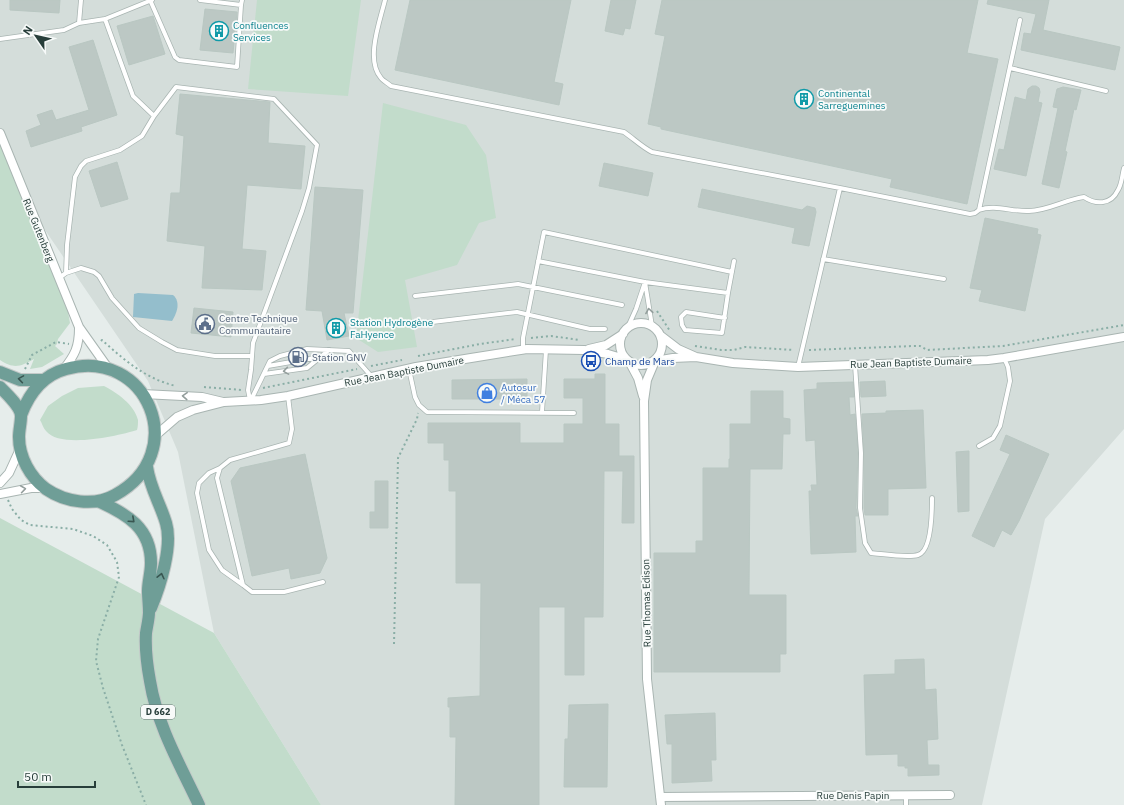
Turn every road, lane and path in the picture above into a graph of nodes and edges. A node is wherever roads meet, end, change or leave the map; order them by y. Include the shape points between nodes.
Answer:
1 (81, 0) edge
2 (200, 0) edge
3 (385, 0) edge
4 (149, 1) edge
5 (242, 2) edge
6 (105, 19) junction
7 (1020, 20) dead end
8 (79, 23) junction
9 (0, 39) edge
10 (1010, 68) junction
11 (1106, 91) dead end
12 (154, 116) junction
13 (0, 133) edge
14 (1124, 168) edge
15 (840, 188) junction
16 (979, 210) junction
17 (823, 259) junction
18 (538, 261) junction
19 (734, 261) dead end
20 (66, 272) junction
21 (732, 272) junction
22 (58, 278) junction
23 (944, 279) dead end
24 (645, 282) junction
25 (533, 287) junction
26 (728, 293) junction
27 (415, 296) dead end
28 (622, 305) dead end
29 (527, 314) junction
30 (725, 318) junction
31 (424, 324) dead end
32 (652, 326) junction
33 (79, 327) junction
34 (605, 329) dead end
35 (625, 331) junction
36 (661, 336) junction
37 (1124, 337) edge
38 (546, 349) junction
39 (329, 350) junction
40 (522, 350) junction
41 (584, 350) junction
42 (252, 356) junction
43 (321, 357) junction
44 (696, 357) junction
45 (1004, 358) junction
46 (628, 361) junction
47 (656, 361) junction
48 (855, 364) junction
49 (268, 366) junction
50 (798, 366) junction
51 (108, 368) junction
52 (409, 369) junction
53 (63, 370) junction
54 (0, 372) edge
55 (264, 374) junction
56 (372, 377) junction
57 (44, 380) junction
58 (0, 387) edge
59 (143, 394) junction
60 (288, 396) junction
61 (250, 401) junction
62 (644, 401) junction
63 (224, 402) junction
64 (419, 406) junction
65 (542, 412) junction
66 (574, 413) dead end
67 (21, 415) junction
68 (155, 436) junction
69 (979, 446) dead end
70 (20, 449) junction
71 (147, 467) junction
72 (220, 468) junction
73 (0, 483) edge
74 (46, 488) junction
75 (2, 494) edge
76 (932, 498) dead end
77 (98, 501) junction
78 (323, 582) dead end
79 (243, 585) junction
80 (149, 612) junction
81 (394, 644) dead end
82 (906, 795) junction
83 (950, 795) dead end
84 (661, 801) edge
85 (146, 805) edge
86 (199, 805) edge
87 (906, 805) edge

1 - 8 lane
2 - 5 lane
3 - 15 lane via 374,47 374,61 381,78 391,86 624,132 652,152
4 - 5 lane via 174,57 179,60 237,67
4 - 6 lane
6 - 8 lane
6 - 12 lane via 134,96
7 - 10 lane
8 - 9 lane via 64,30
10 - 11 lane
10 - 16 lane
12 - 20 lane via 142,136 120,150 86,161 80,166 75,177
12 - 42 lane via 176,87 274,99 317,145 302,211 252,343
13 - 22 street, Rue Gutenberg
14 - 16 lane via 1118,190 1109,200 1102,203 1090,202 1084,197 1029,212 986,207
15 - 16 lane via 970,214
15 - 17 lane
17 - 23 lane
17 - 50 lane
18 - 21 lane via 544,232
18 - 24 lane
18 - 25 lane
19 - 21 lane
20 - 22 lane
20 - 42 lane via 82,268 94,272 112,298 139,328 177,350 215,356
21 - 26 lane
22 - 33 street, Rue Gutenberg
24 - 26 lane
32 -> 24 lane
24 - 35 lane
25 - 27 lane via 518,284
25 - 28 lane
25 - 29 lane
26 - 30 lane
29 - 31 lane via 517,312
29 - 34 lane via 590,329
29 - 40 lane
30 - 30 lane via 722,334 685,330 682,325 682,317 686,312
32 - 35 street via 639,323
32 - 36 street
33 - 51 street, Rue Gutenberg
33 - 53 street, Rue Gutenberg via 77,348
35 - 41 street, Rue Jean Baptiste Dumaire via 606,345
35 - 46 street via 620,346
36 - 44 street, Rue Jean Baptiste Dumaire via 678,349
36 - 47 street via 662,349
37 - 45 street, Rue Jean Baptiste Dumaire
38 - 40 street, Rue Jean Baptiste Dumaire
38 - 41 street, Rue Jean Baptiste Dumaire
38 - 65 lane
39 - 43 lane
39 - 49 lane via 307,348 280,356 270,361
39 - 56 lane via 349,351
40 - 52 street, Rue Jean Baptiste Dumaire
41 - 46 street, Rue Jean Baptiste Dumaire
42 - 61 lane via 248,390
43 - 49 lane
43 -> 55 lane via 308,368
44 - 47 street, Rue Jean Baptiste Dumaire
44 - 50 street, Rue Jean Baptiste Dumaire via 733,363
45 - 48 street, Rue Jean Baptiste Dumaire
45 - 69 lane via 1010,381 1000,426 993,438
46 - 47 street via 637,366
46 - 62 street, Rue Thomas Edison via 638,378
47 - 62 street, Rue Thomas Edison via 647,380
48 - 50 street, Rue Jean Baptiste Dumaire
48 - 76 lane via 861,453 860,508 865,543 872,553 918,555 926,549 932,520
49 - 55 lane
51 - 53 main road via 85,365
51 - 59 main road via 128,378
52 - 56 street, Rue Jean Baptiste Dumaire
52 - 64 lane
53 - 57 main road
57 -> 54 main road via 20,380
55 - 61 lane
56 - 60 street, Rue Jean Baptiste Dumaire
57 - 67 main road via 30,396
58 - 67 main road via 10,396
63 -> 59 street, Rue Jean Baptiste Dumaire via 202,396
59 - 68 main road via 152,414
60 - 61 street, Rue Jean Baptiste Dumaire
60 - 72 lane via 292,429 289,443 230,460
61 - 63 street, Rue Jean Baptiste Dumaire
62 - 84 street, Rue Thomas Edison via 647,679
63 - 68 street, Rue Jean Baptiste Dumaire via 177,417
64 - 65 lane via 427,412
64 - 81 path via 417,419 398,458
65 - 66 lane
67 - 70 main road
68 - 71 main road
70 - 73 street via 9,473
70 - 74 main road via 30,471
71 - 77 main road via 126,489 113,497
80 -> 71 main road, D 662 via 157,592 168,542 166,525 152,491
72 - 79 lane via 217,478
72 - 79 lane via 209,473 199,483 197,493 209,550 222,570
75 -> 74 street via 15,490
74 - 77 main road via 58,496 71,500
75 - 85 path via 12,510 30,526 73,529 93,536 107,546 117,562 119,576 98,639 96,661 122,745
77 -> 80 main road, D 662 via 129,517 148,543 151,564
78 - 79 lane via 284,592 252,592
80 - 86 main road, D 662 via 146,654 155,704
82 - 83 street, Rue Denis Papin
82 - 84 street, Rue Denis Papin
82 - 87 lane

